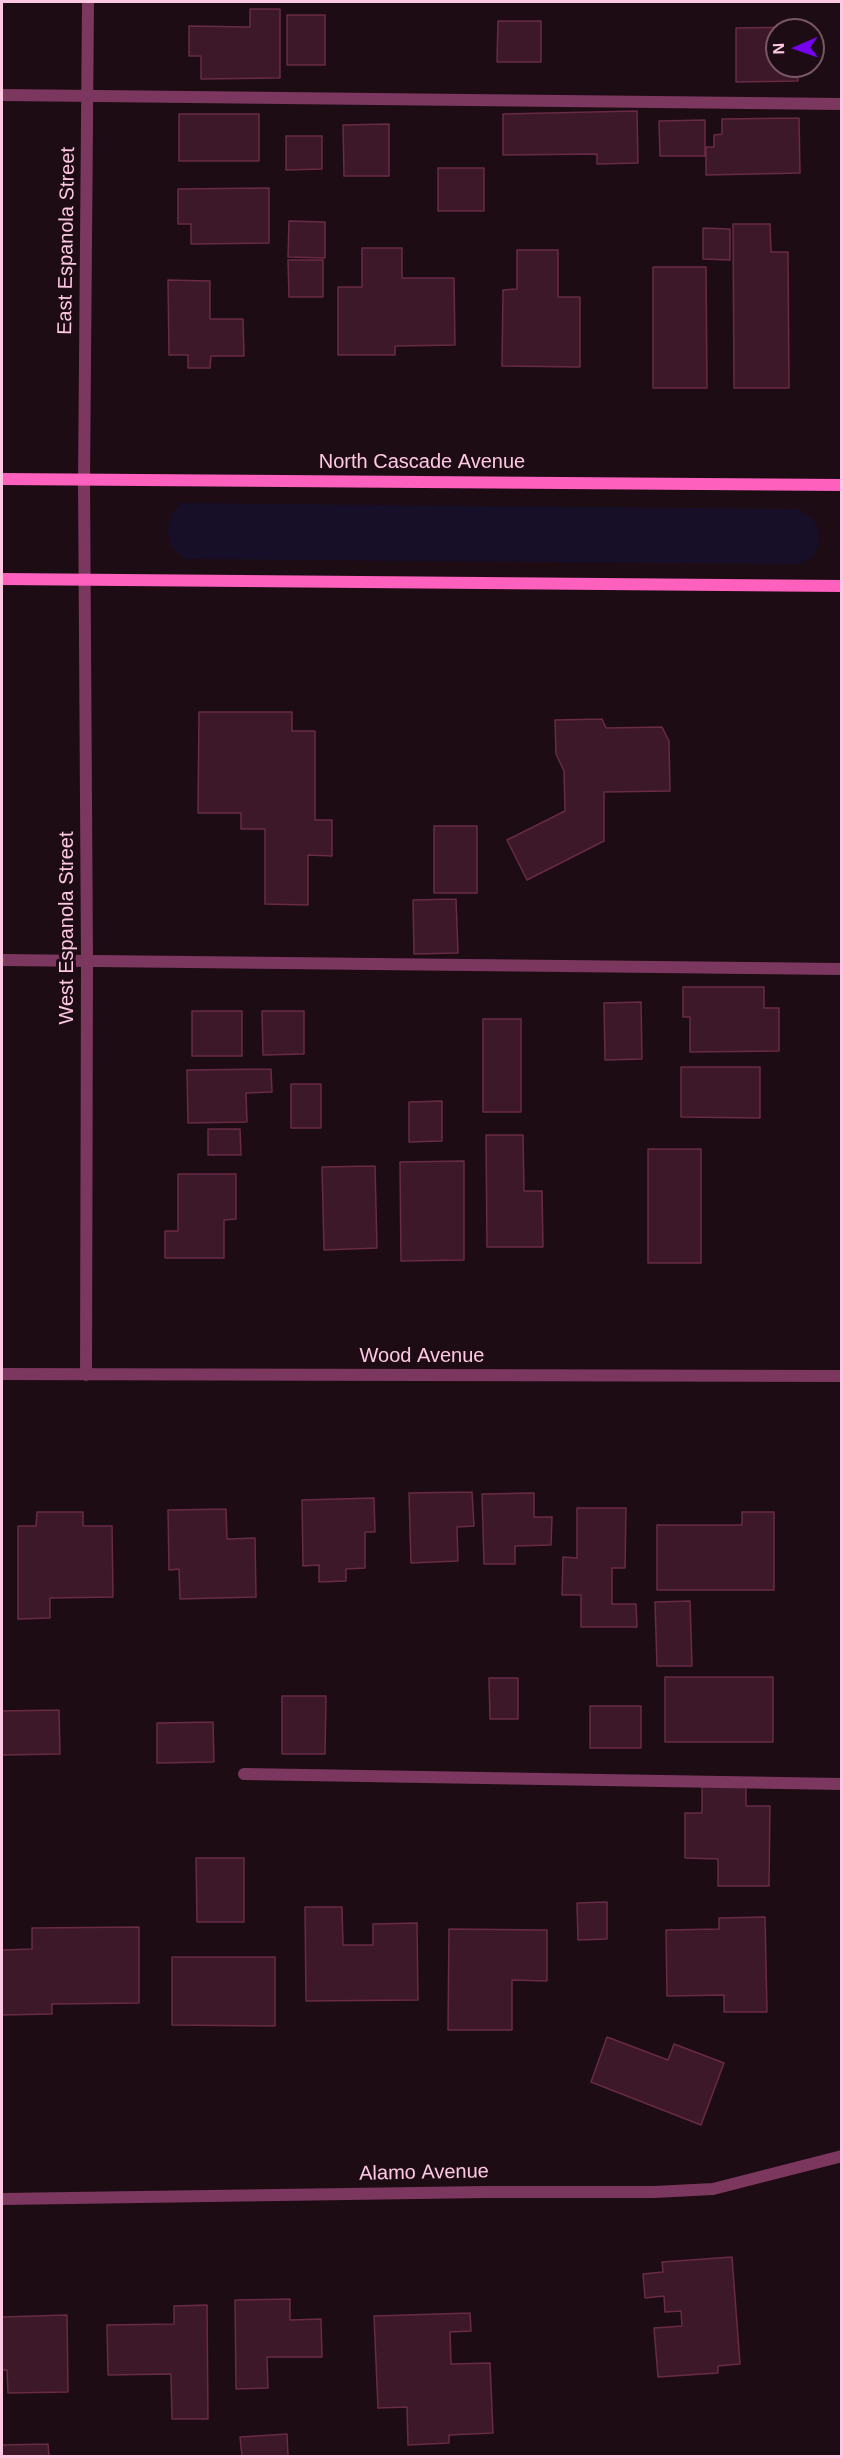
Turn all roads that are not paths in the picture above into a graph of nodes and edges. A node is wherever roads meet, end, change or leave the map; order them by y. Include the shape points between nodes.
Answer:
1 (88, 2) edge
2 (2, 95) edge
3 (88, 96) junction
4 (842, 104) edge
5 (2, 479) edge
6 (84, 480) junction
7 (842, 485) edge
8 (2, 579) edge
9 (84, 580) junction
10 (842, 586) edge
11 (2, 960) edge
12 (87, 961) junction
13 (842, 969) edge
14 (2, 1374) edge
15 (86, 1375) junction
16 (842, 1376) edge
17 (244, 1774) dead end
18 (842, 1784) edge
19 (842, 2156) edge
20 (2, 2199) edge

1 - 3 street, East Espanola Street
2 - 3 street
3 - 4 street
3 - 6 street, East Espanola Street
5 - 6 main road, North Cascade Avenue
6 - 7 main road, North Cascade Avenue
6 - 9 street, West Espanola Street
8 - 9 main road
9 - 10 main road
9 - 12 street, West Espanola Street
11 - 12 street
12 - 13 street
12 - 15 street, West Espanola Street
14 - 15 street, Wood Avenue
15 - 16 street, Wood Avenue
17 - 18 street
19 - 20 street, Alamo Avenue via 713,2189 666,2192

